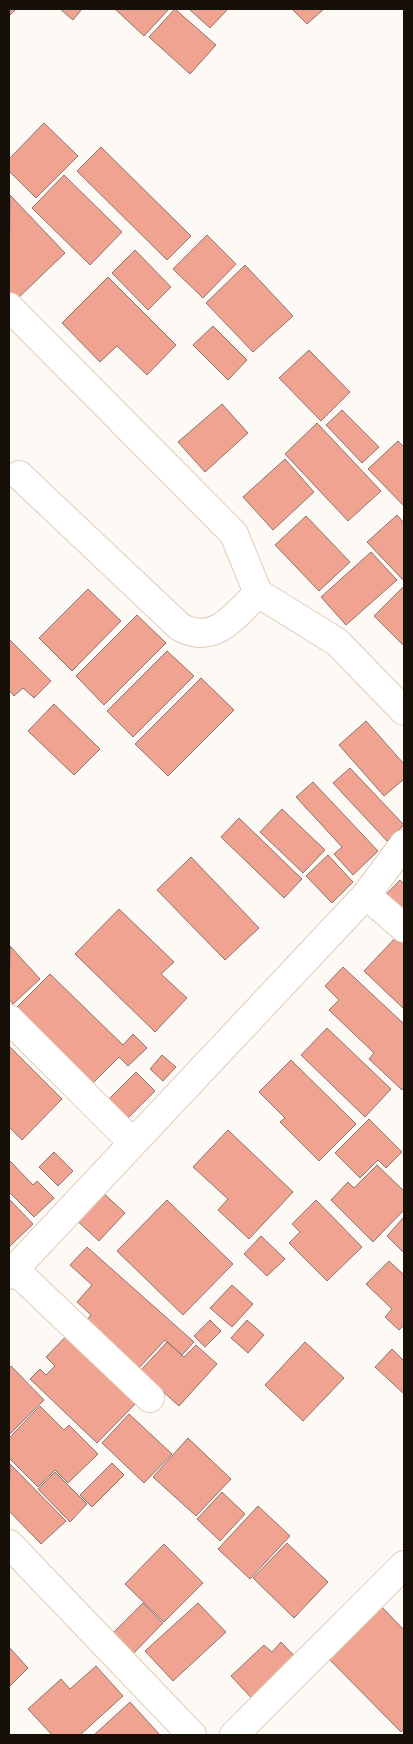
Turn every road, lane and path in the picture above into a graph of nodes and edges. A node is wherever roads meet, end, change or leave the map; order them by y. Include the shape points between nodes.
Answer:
1 (9, 307) edge
2 (19, 475) dead end
3 (258, 593) junction
4 (404, 712) edge
5 (404, 844) edge
6 (366, 895) junction
7 (404, 928) edge
8 (9, 1018) edge
9 (133, 1143) junction
10 (12, 1272) edge
11 (150, 1398) dead end
12 (9, 1544) edge
13 (404, 1565) edge
14 (192, 1735) edge
15 (234, 1735) edge

1 - 3 street via 234,534
2 - 3 street via 188,631 199,634 219,629
3 - 4 street via 336,642
5 - 6 street
6 - 7 street
6 - 9 street
8 - 9 street
9 - 10 street
10 - 11 street
12 - 14 street
13 - 15 street

